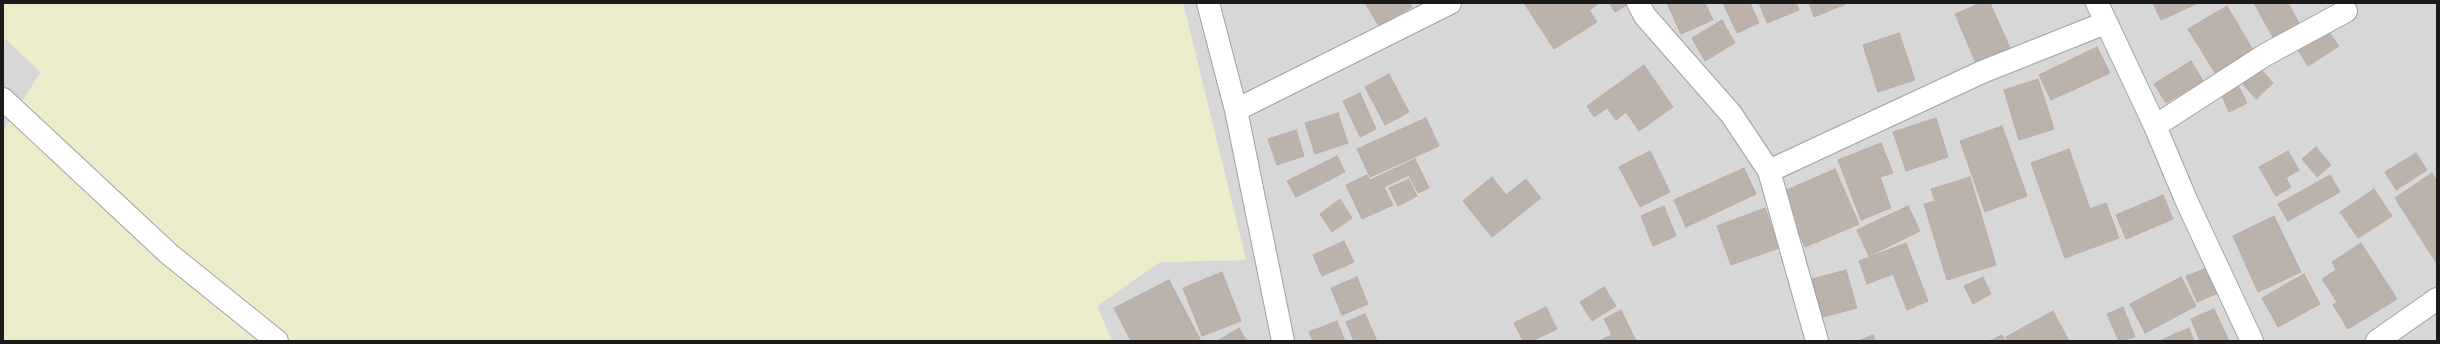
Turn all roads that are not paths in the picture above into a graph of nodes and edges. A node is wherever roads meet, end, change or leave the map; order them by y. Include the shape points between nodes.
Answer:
1 (1208, 3) edge
2 (1450, 3) edge
3 (1638, 3) edge
4 (2097, 3) edge
5 (2346, 11) dead end
6 (2105, 23) junction
7 (3, 99) edge
8 (1236, 110) junction
9 (2155, 126) junction
10 (1769, 171) junction
11 (2437, 299) edge
12 (277, 341) edge
13 (1283, 341) edge
14 (1817, 341) edge
15 (2252, 341) edge
16 (2377, 341) edge

1 - 8 street
2 - 8 street
3 - 10 street via 1645,16 1731,114
4 - 6 street
5 - 9 street via 2264,55
6 - 9 street
6 - 10 street via 1982,72
7 - 12 street via 169,254
8 - 13 street
9 - 15 street via 2187,202
10 - 14 street
11 - 16 street

